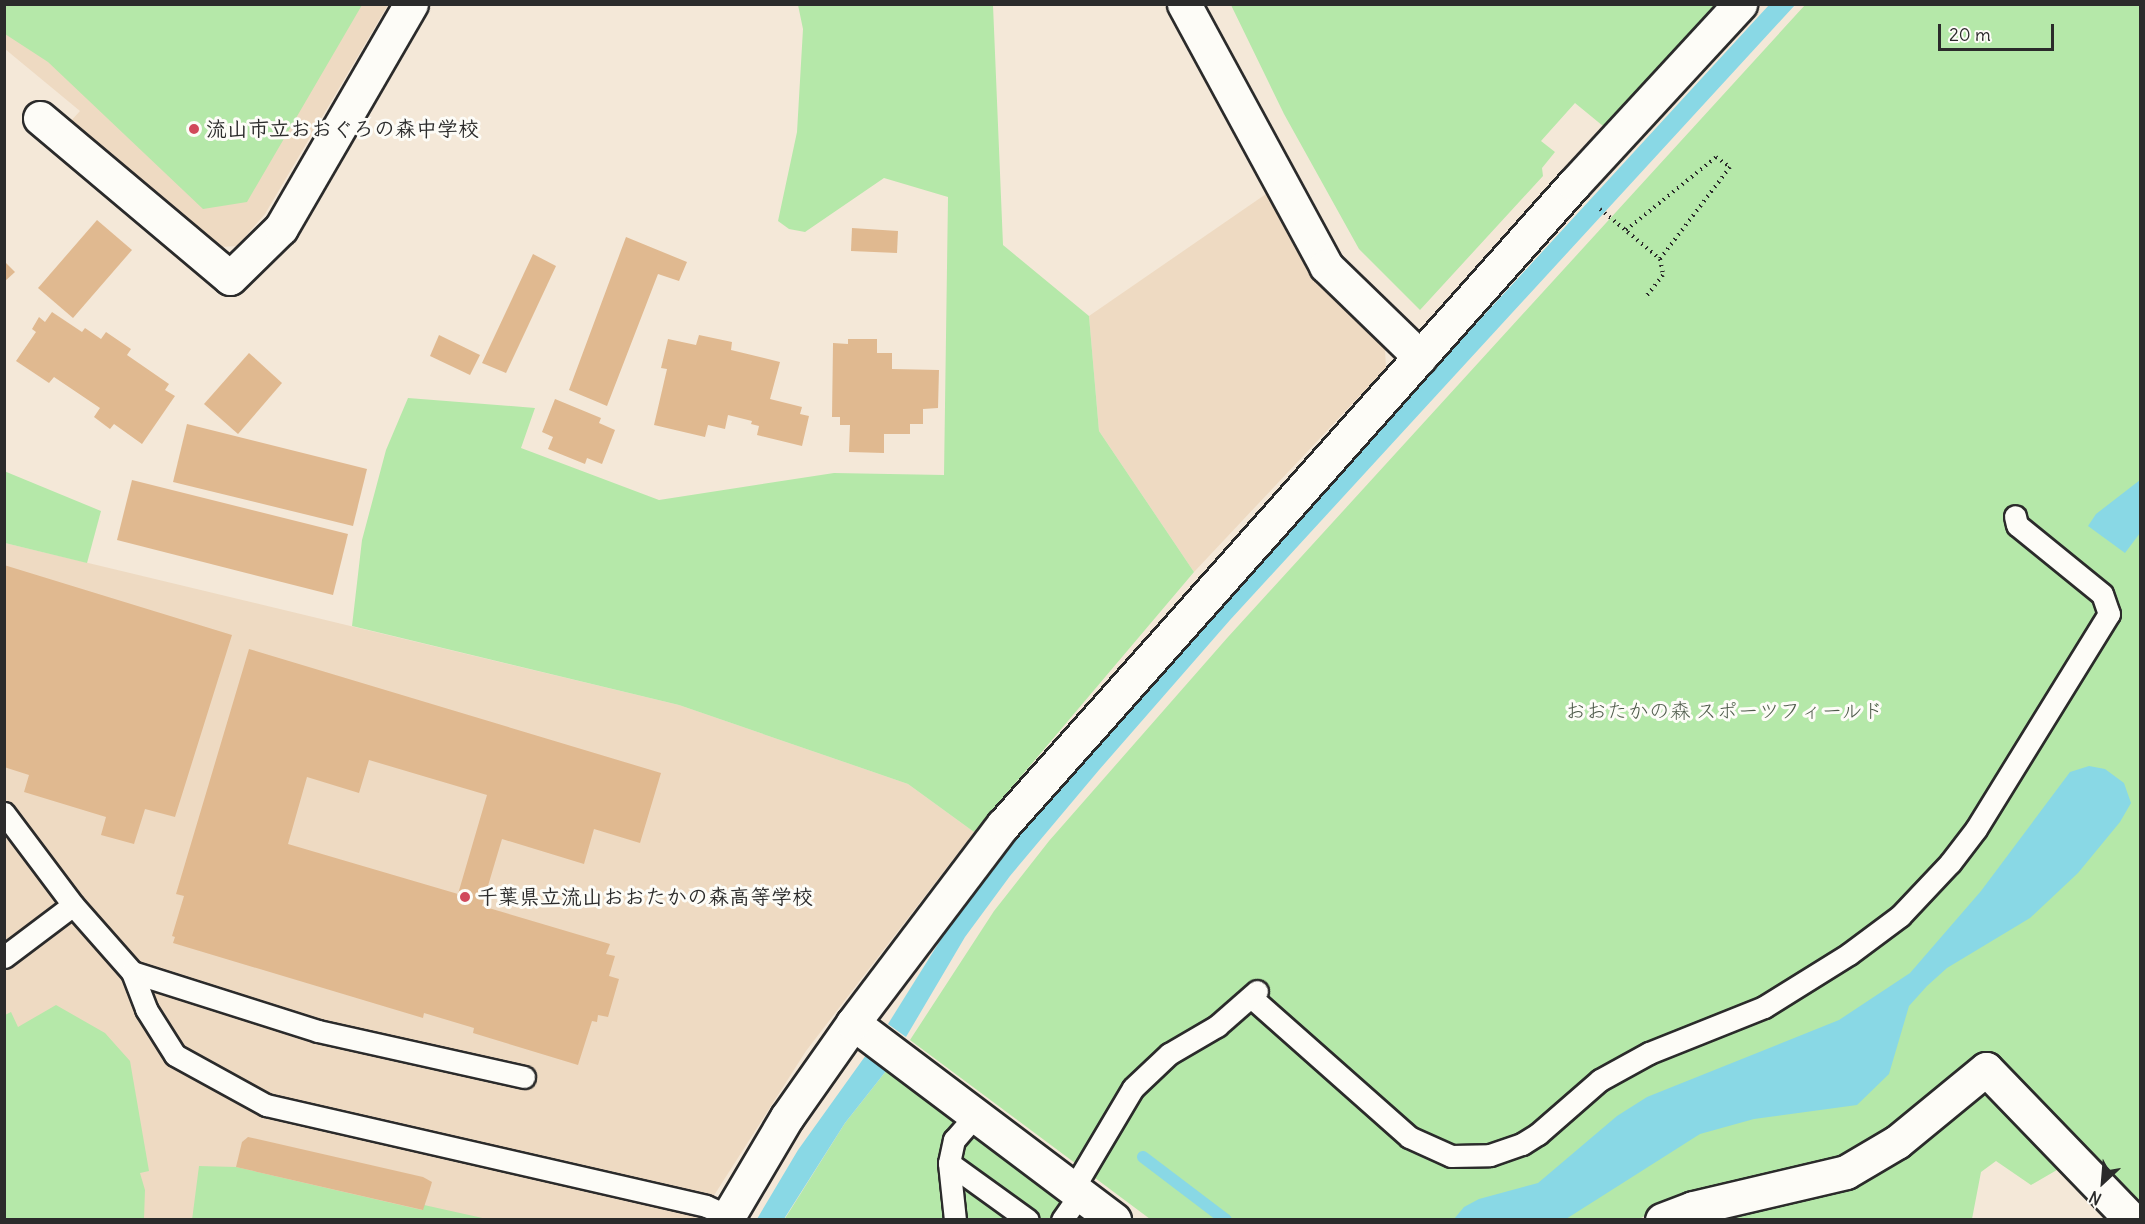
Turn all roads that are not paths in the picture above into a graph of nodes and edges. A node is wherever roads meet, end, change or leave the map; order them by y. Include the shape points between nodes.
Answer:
1 (411, 4) edge
2 (1184, 4) edge
3 (1740, 4) edge
4 (40, 118) dead end
5 (1420, 357) junction
6 (2015, 516) dead end
7 (4, 813) edge
8 (73, 905) junction
9 (4, 957) edge
10 (132, 972) junction
11 (853, 1023) junction
12 (524, 1077) dead end
13 (975, 1116) junction
14 (949, 1163) junction
15 (1072, 1201) edge
16 (727, 1218) edge
17 (955, 1220) edge
18 (1028, 1220) edge
19 (1114, 1220) edge
20 (1662, 1220) edge
21 (2132, 1220) edge

1 - 4 street via 281,228 230,278
2 - 5 street via 1326,266
3 - 5 street
5 - 11 street via 1003,825
6 - 15 lane via 2017,525 2102,594 2109,614 1976,829 1900,916 1849,954 1764,1007 1649,1053 1600,1080 1538,1134 1490,1155 1451,1156 1409,1137 1254,994 1217,1026 1168,1054 1133,1088
7 - 8 lane
8 - 9 lane
8 - 10 lane
10 - 12 lane via 318,1031
10 - 16 lane via 146,1009 176,1055 266,1105 706,1206
11 - 13 street
11 - 16 street via 787,1117
13 - 14 lane via 954,1140
13 - 15 street
14 - 17 lane
14 - 18 lane
15 - 19 street
20 - 21 street via 1693,1208 1846,1172 1897,1142 1986,1069

